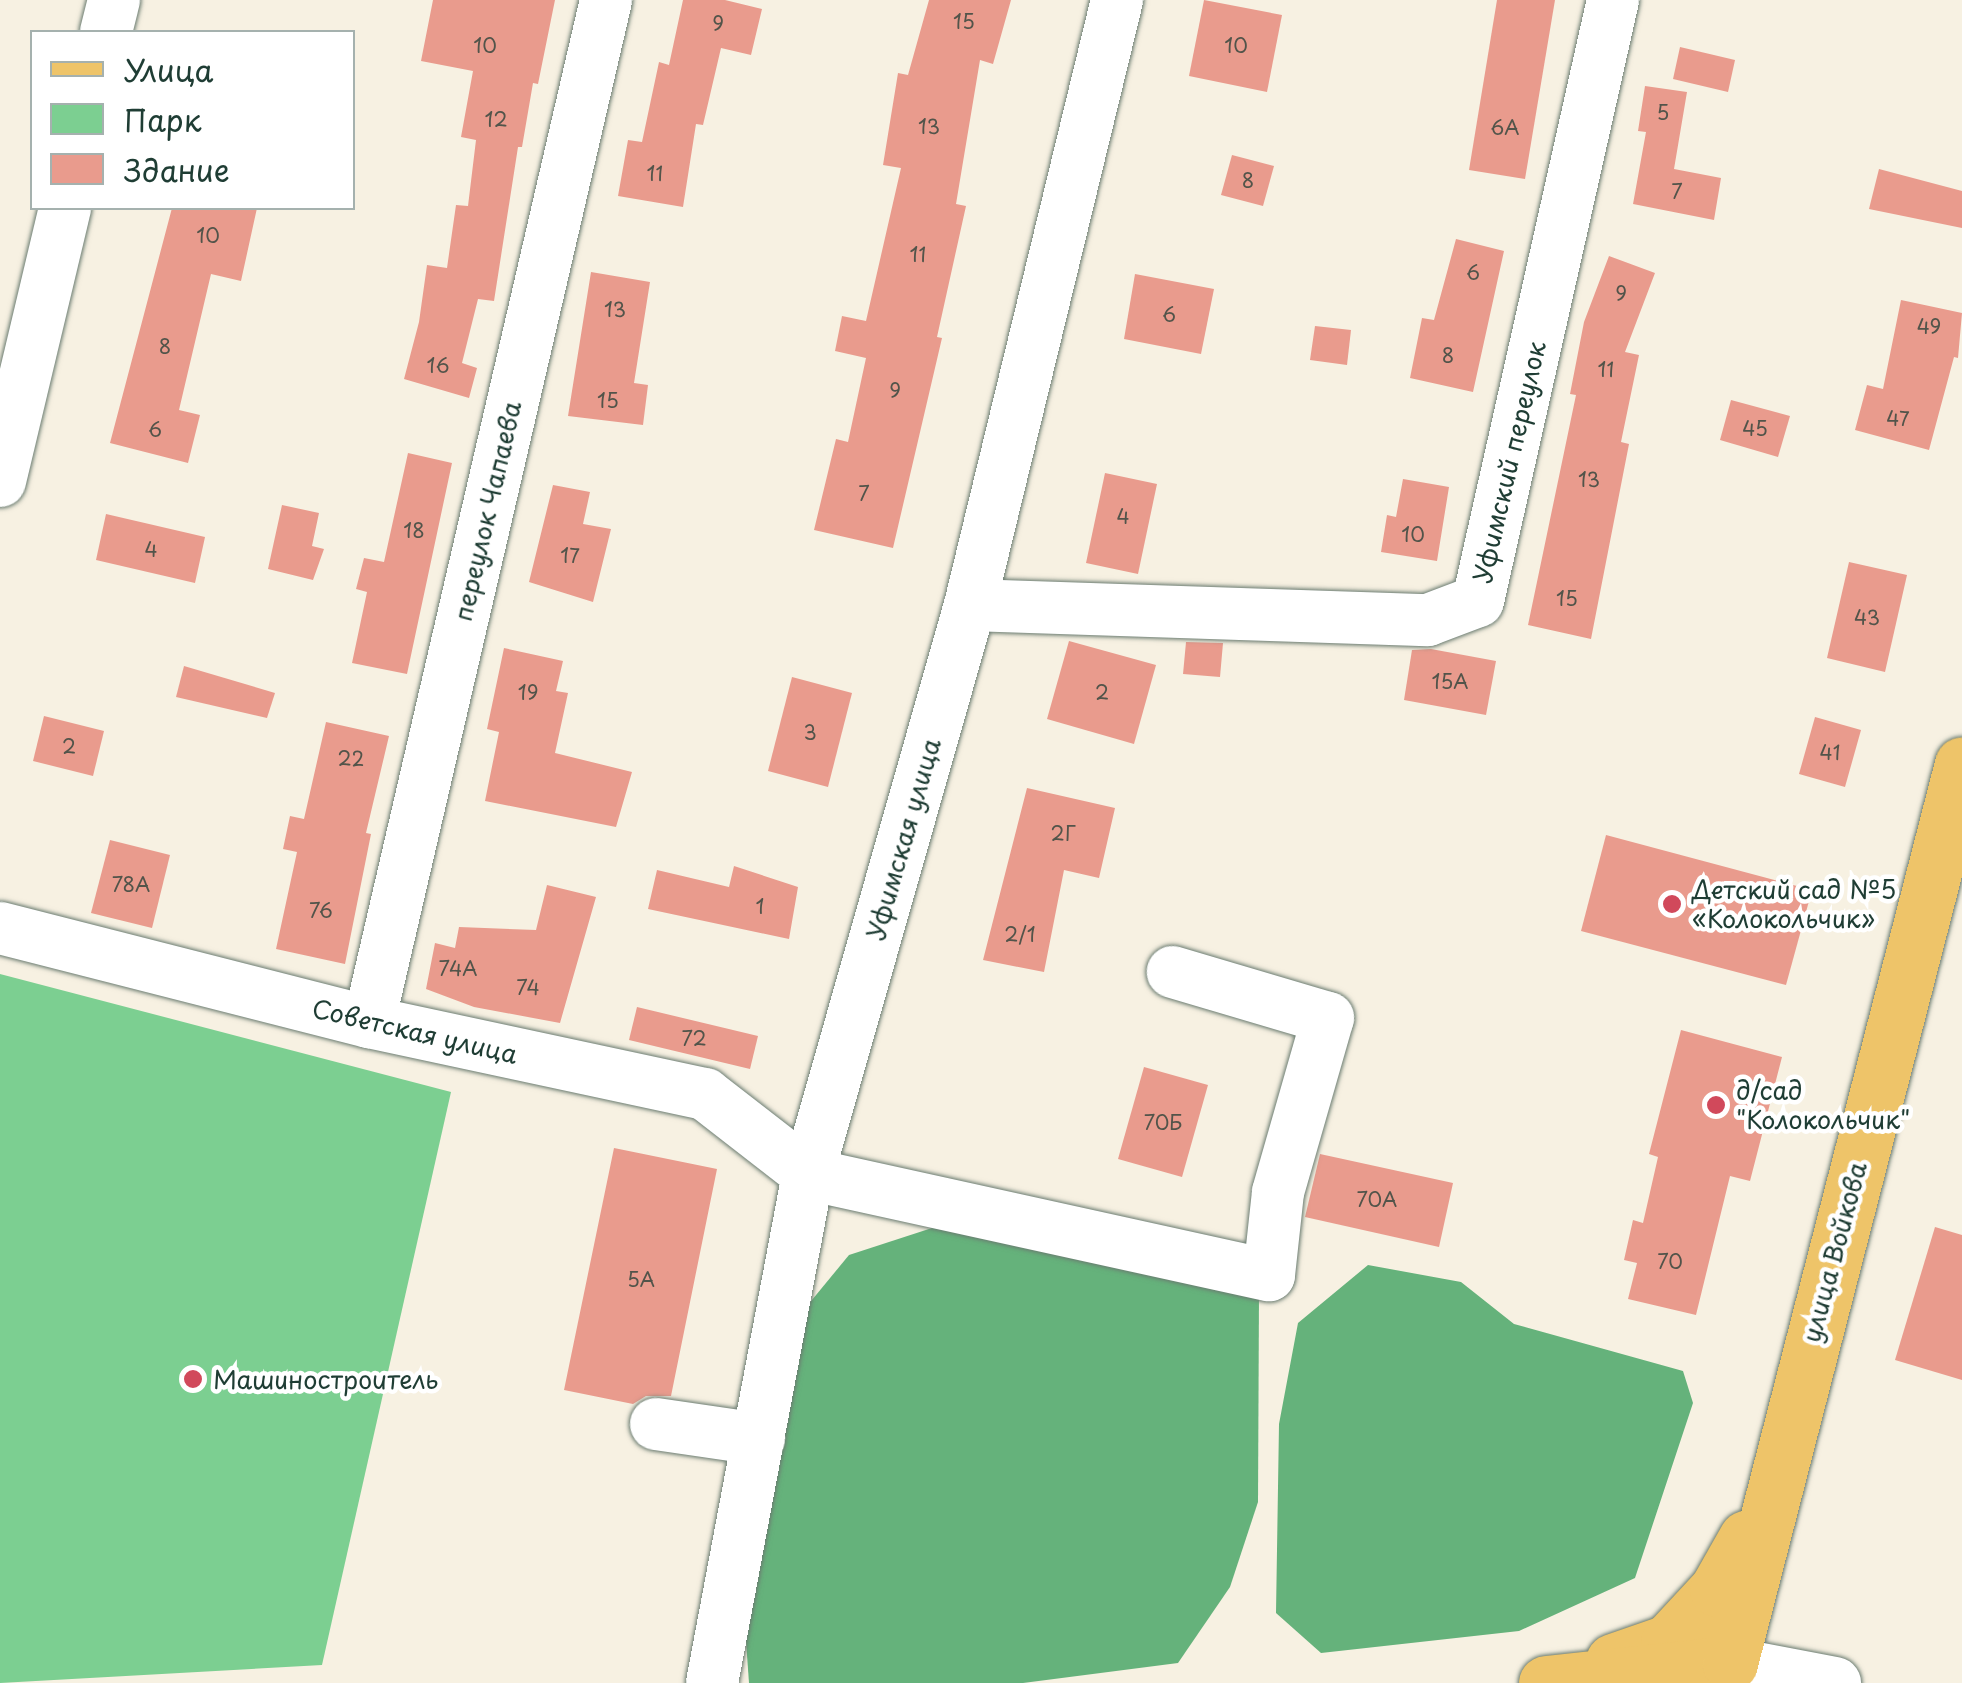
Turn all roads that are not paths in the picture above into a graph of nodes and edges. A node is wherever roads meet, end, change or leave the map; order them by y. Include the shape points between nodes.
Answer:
1 (114, 0) edge
2 (606, 0) edge
3 (1117, 0) edge
4 (1613, 0) edge
5 (106, 30) edge
6 (65, 210) edge
7 (0, 481) edge
8 (970, 605) junction
9 (1962, 764) edge
10 (0, 928) edge
11 (1173, 972) dead end
12 (369, 1022) junction
13 (808, 1174) junction
14 (656, 1424) dead end
15 (759, 1439) junction
16 (1770, 1499) junction
17 (1727, 1673) edge
18 (712, 1683) edge
19 (1546, 1683) edge
20 (1556, 1683) edge
21 (1835, 1683) edge

1 - 5 street
2 - 12 street, переулок Чапаева
3 - 8 street, Уфимская улица
4 - 8 street, Уфимский переулок via 1478,601 1428,620
6 - 7 street
8 - 13 street, Уфимская улица
9 - 16 main road, улица Войкова
10 - 12 street, Советская улица
11 - 13 street via 1328,1018 1278,1192 1269,1275
12 - 13 street, Советская улица via 706,1094
13 - 15 street, Уфимская улица
14 - 15 street
15 - 18 street, Уфимская улица
16 - 17 main road, улица Войкова
16 - 20 main road via 1717,1589 1668,1642
17 - 20 main road
17 - 21 street
19 - 20 main road

